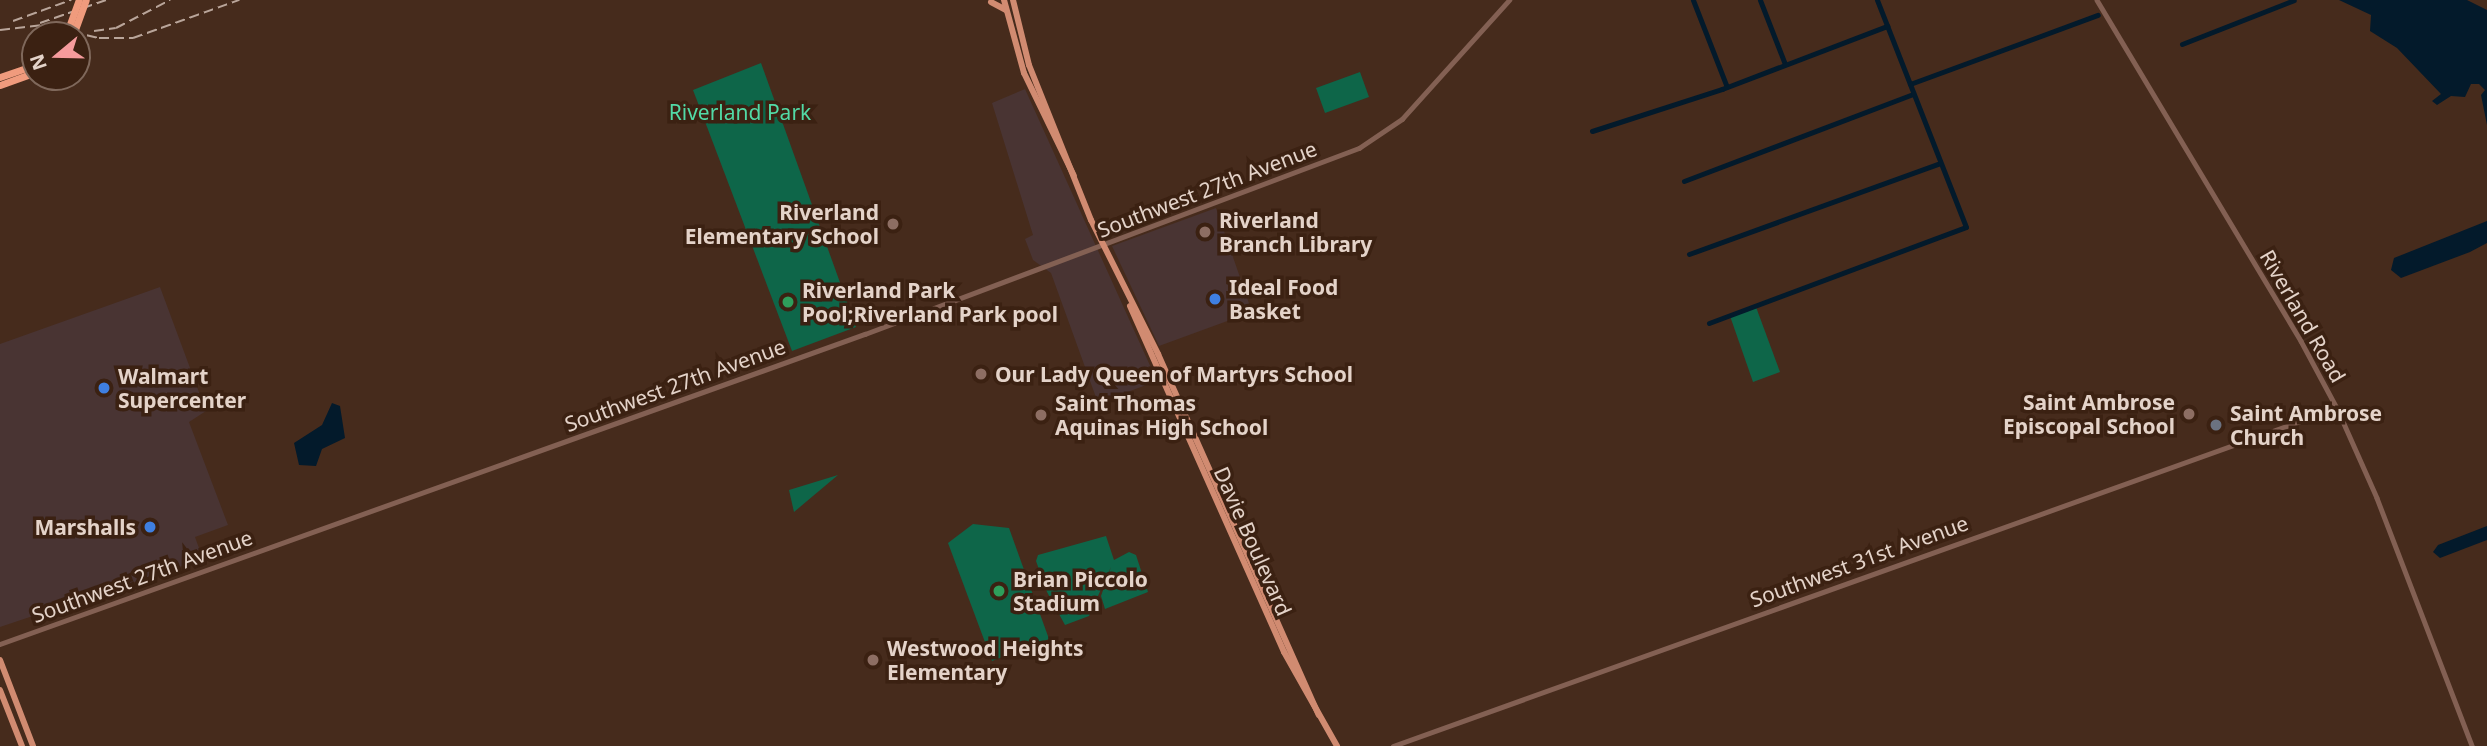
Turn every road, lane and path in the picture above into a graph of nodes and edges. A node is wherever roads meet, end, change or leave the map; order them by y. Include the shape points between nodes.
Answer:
1 (79, 0) edge
2 (86, 0) edge
3 (1004, 0) edge
4 (1013, 0) edge
5 (1509, 0) edge
6 (2097, 0) edge
7 (991, 2) edge
8 (1006, 10) junction
9 (71, 21) edge
10 (78, 21) edge
11 (1014, 45) junction
12 (1019, 62) junction
13 (1029, 65) junction
14 (21, 70) edge
15 (0, 77) edge
16 (21, 77) edge
17 (0, 85) edge
18 (1038, 88) junction
19 (1075, 178) junction
20 (1103, 246) junction
21 (1129, 300) junction
22 (1150, 357) junction
23 (1168, 376) junction
24 (2337, 408) junction
25 (1223, 516) junction
26 (1239, 535) junction
27 (0, 644) edge
28 (1284, 652) junction
29 (0, 660) edge
30 (1304, 677) junction
31 (0, 690) edge
32 (1319, 715) junction
33 (22, 746) edge
34 (33, 746) edge
35 (1337, 746) edge
36 (1393, 746) edge
37 (2472, 746) edge

1 - 9 highway, bridge
2 - 10 highway, bridge
3 - 8 main road, Davie Boulevard
4 - 13 main road, Davie Boulevard
5 - 20 street, Southwest 27th Avenue via 1402,119 1360,148
6 - 24 street, Riverland Road
7 - 8 main road
8 - 11 main road, Davie Boulevard
11 - 12 main road, Davie Boulevard
11 - 13 main road
12 - 18 main road
12 - 19 main road, Davie Boulevard
13 - 18 main road, Davie Boulevard
14 - 15 highway
16 - 17 highway
18 - 19 main road, Davie Boulevard
19 - 20 main road, Davie Boulevard
20 - 21 main road, Davie Boulevard
20 - 27 street, Southwest 27th Avenue
21 - 22 main road, Davie Boulevard
21 - 23 main road, Davie Boulevard
22 - 23 main road via 1158,359
22 - 25 main road, Davie Boulevard
23 - 26 main road, Davie Boulevard
24 - 36 street, Southwest 31st Avenue
24 - 37 street, Riverland Road via 2377,498
25 - 26 main road
25 - 28 main road, Davie Boulevard
26 - 30 main road, Davie Boulevard
28 - 30 main road
28 - 32 main road, Davie Boulevard via 1311,708
29 - 34 main road
30 - 32 main road, Davie Boulevard
31 - 33 main road
32 - 35 main road, Davie Boulevard

